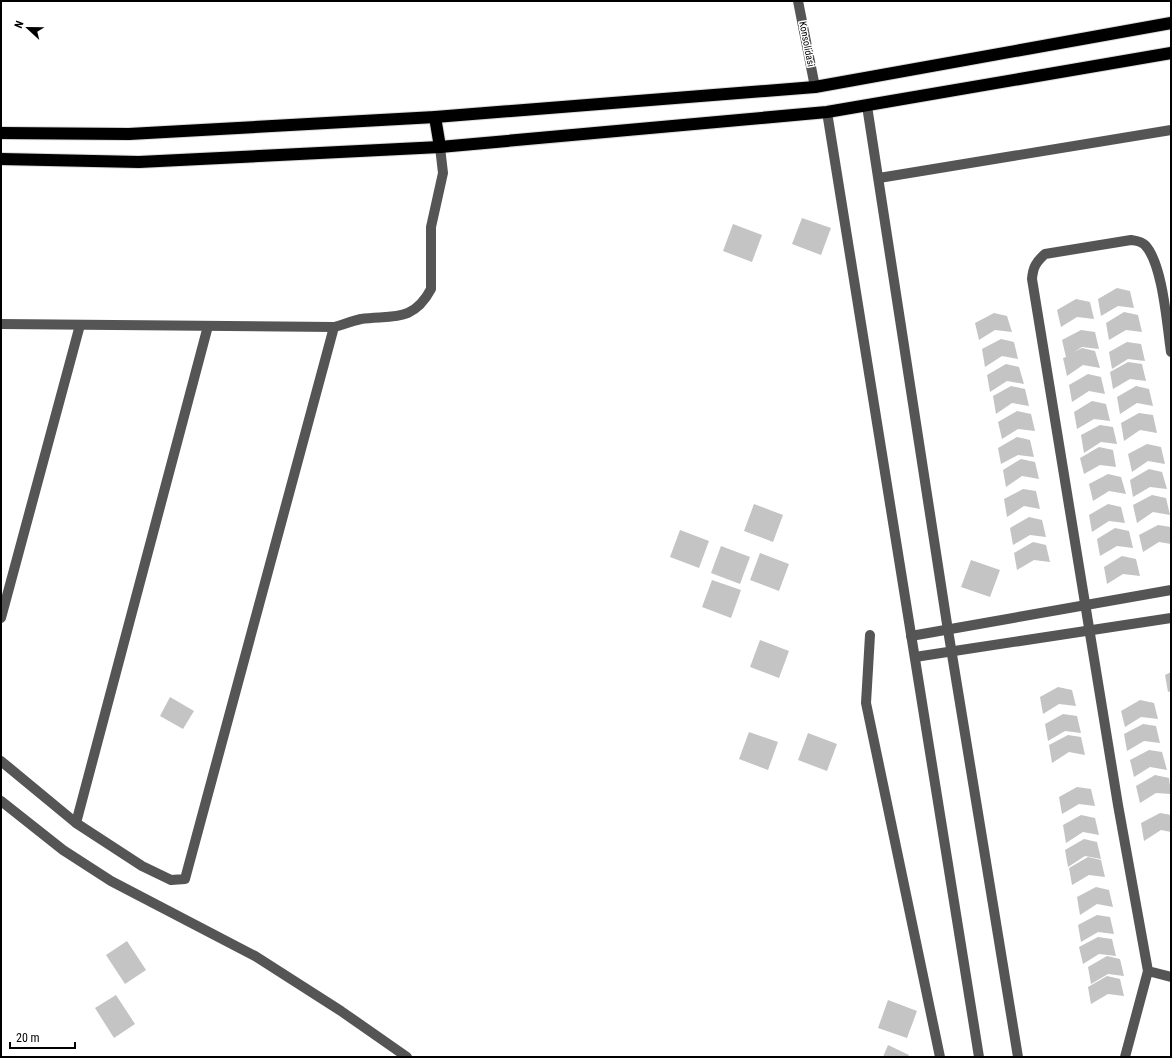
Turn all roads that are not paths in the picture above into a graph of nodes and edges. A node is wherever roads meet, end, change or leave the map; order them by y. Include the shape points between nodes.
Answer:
1 (798, 1) edge
2 (1171, 23) edge
3 (1171, 53) edge
4 (815, 87) junction
5 (867, 106) junction
6 (827, 112) junction
7 (435, 117) junction
8 (1171, 130) edge
9 (1, 133) edge
10 (440, 147) junction
11 (1, 159) edge
12 (879, 178) junction
13 (1, 324) edge
14 (80, 325) junction
15 (208, 326) junction
16 (334, 327) junction
17 (1171, 352) edge
18 (1171, 590) edge
19 (1085, 605) junction
20 (1, 618) edge
21 (1171, 618) edge
22 (948, 630) junction
23 (1089, 631) junction
24 (870, 634) dead end
25 (912, 636) junction
26 (952, 650) junction
27 (915, 657) junction
28 (1, 761) edge
29 (1, 802) edge
30 (76, 823) junction
31 (1148, 971) junction
32 (1171, 977) edge
33 (407, 1057) edge
34 (940, 1057) edge
35 (979, 1057) edge
36 (1018, 1057) edge
37 (1125, 1057) edge

1 - 4 street, Konsolidasi
2 - 4 highway
3 - 5 highway
4 - 7 highway
5 - 6 highway
5 - 12 street
6 - 10 highway
6 - 25 street
7 - 9 highway via 129,134
7 - 10 highway
8 - 12 street
10 - 11 highway via 139,162
10 - 16 street via 443,173 431,226 431,289 426,298 414,310 396,318 360,319
12 - 22 street
13 - 14 street
14 - 15 street
14 - 20 street
15 - 16 street
15 - 30 street
16 - 30 street via 185,879 171,880 142,866
17 - 19 street via 1158,269 1153,256 1139,241 1131,240 1045,254 1035,263 1032,279
18 - 19 street
19 - 22 street
19 - 23 street
21 - 23 street
22 - 25 street
22 - 26 street
23 - 26 street
23 - 31 street
24 - 34 street via 866,703
25 - 27 street
26 - 27 street
26 - 36 street
27 - 35 street
28 - 30 street
29 - 33 street via 63,850 111,881 255,956 341,1010
31 - 32 street
31 - 37 street

